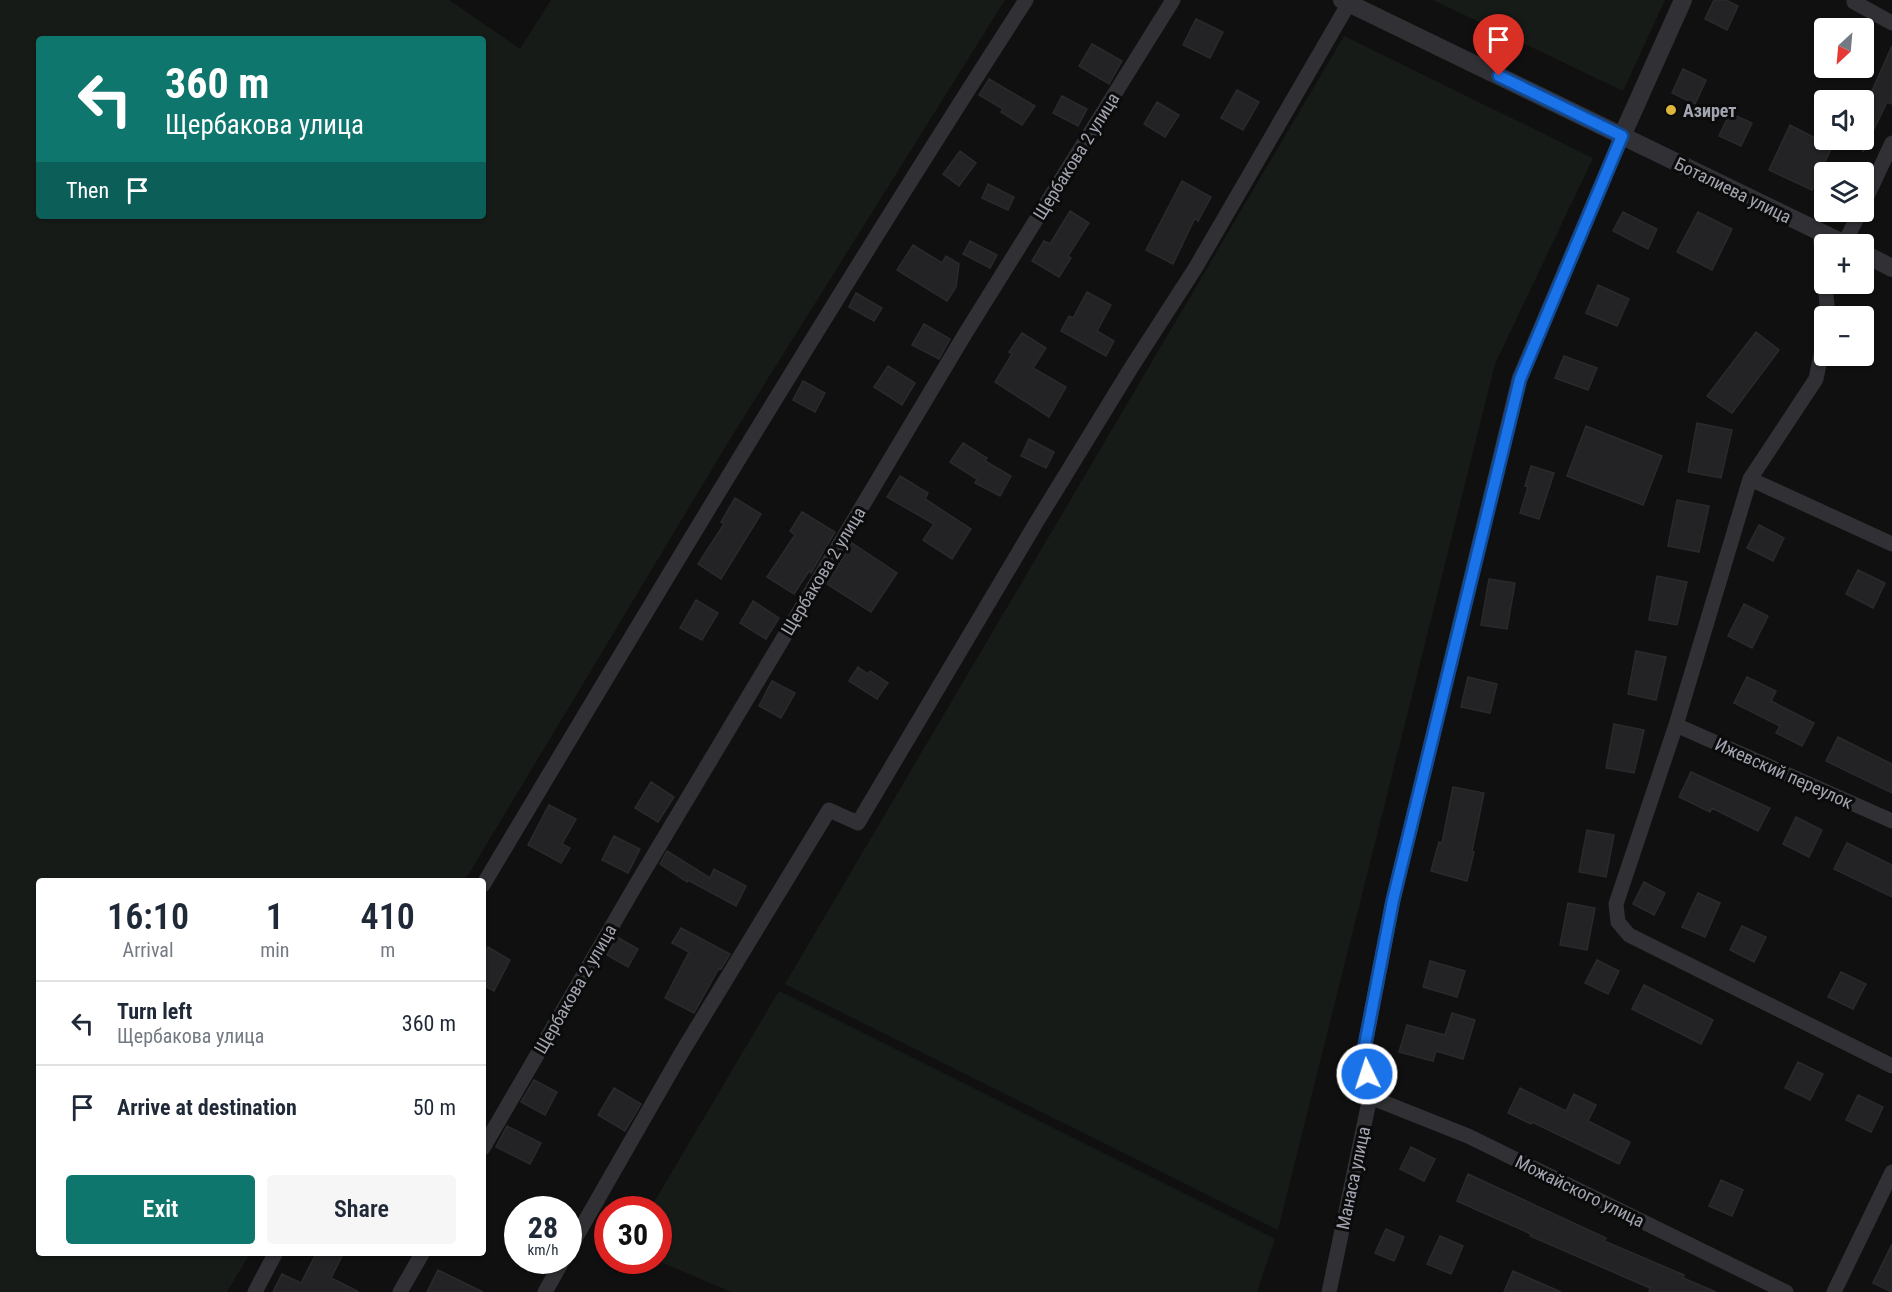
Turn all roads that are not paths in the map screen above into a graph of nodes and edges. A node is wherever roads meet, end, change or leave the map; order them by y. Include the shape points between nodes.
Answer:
1 (1026, 0) edge
2 (1173, 0) edge
3 (1683, 0) edge
4 (1346, 2) edge
5 (1854, 3) dead end
6 (1892, 23) edge
7 (1622, 136) junction
8 (1892, 143) edge
9 (1874, 181) edge
10 (1820, 232) joint
11 (1824, 234) edge
12 (1874, 259) edge
13 (1892, 268) edge
14 (1819, 366) edge
15 (1750, 479) junction
16 (1892, 544) edge
17 (1676, 725) junction
18 (1892, 821) edge
19 (486, 880) edge
20 (1892, 1066) edge
21 (1370, 1097) junction
22 (486, 1143) edge
23 (1892, 1172) edge
24 (582, 1227) edge
25 (274, 1256) edge
26 (421, 1256) edge
27 (555, 1274) edge
28 (255, 1292) edge
29 (400, 1292) edge
30 (545, 1292) edge
31 (1329, 1292) edge
32 (1786, 1292) edge
33 (1834, 1292) edge

1 - 19 street via 662,584
2 - 22 street, Щербакова 2 улица via 959,344
3 - 7 street, Манаса улица
4 - 7 street, Боталиева улица
4 - 24 street via 1196,267 1036,523 858,823 829,810 682,1052
5 - 6 street
7 - 10 street, Боталиева улица
7 - 21 street, Манаса улица via 1520,379 1393,900 1364,1050
8 - 9 street
10 - 11 street, Боталиева улица
12 - 13 street
14 - 15 street via 1816,378
15 - 16 street
15 - 17 street
17 - 18 street, Ижевский переулок
17 - 20 street via 1616,904 1622,930
21 - 31 street, Манаса улица
21 - 32 street, Можайского улица via 1468,1136
23 - 33 street
25 - 28 street
26 - 29 street
27 - 30 street

